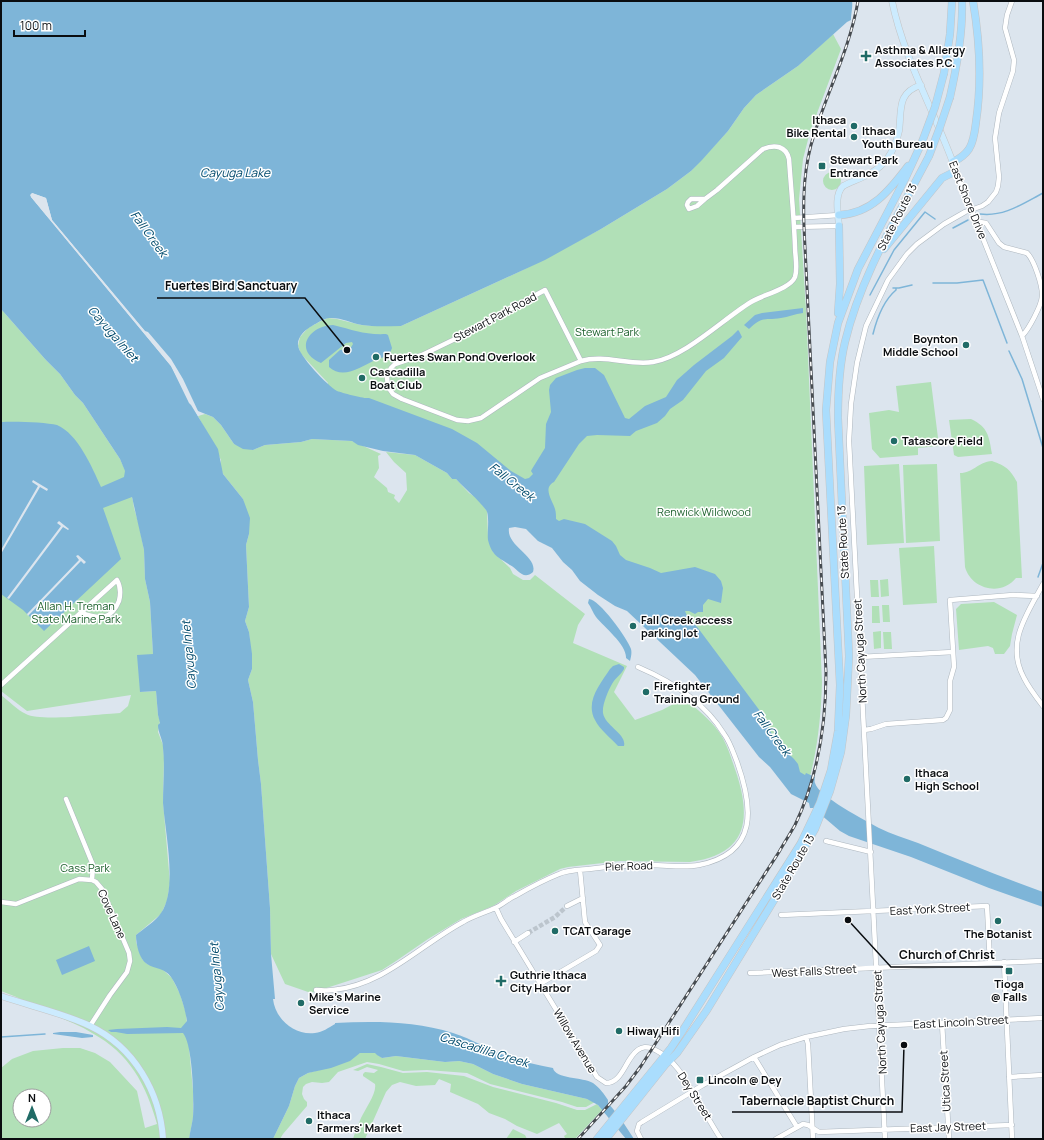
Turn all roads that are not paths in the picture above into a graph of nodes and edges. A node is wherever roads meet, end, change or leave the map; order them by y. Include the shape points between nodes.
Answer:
1 (892, 1) edge
2 (952, 1) edge
3 (962, 1) edge
4 (973, 1) edge
5 (1012, 1) edge
6 (921, 85) junction
7 (917, 153) junction
8 (953, 162) junction
9 (956, 171) junction
10 (705, 199) dead end
11 (972, 210) junction
12 (838, 216) junction
13 (794, 218) junction
14 (977, 223) junction
15 (839, 226) junction
16 (794, 227) junction
17 (874, 262) junction
18 (838, 323) junction
19 (1022, 336) junction
20 (581, 362) junction
21 (1043, 399) edge
22 (1043, 584) edge
23 (1037, 596) junction
24 (81, 613) junction
25 (953, 652) junction
26 (860, 657) junction
27 (638, 667) dead end
28 (1, 686) edge
29 (1043, 706) edge
30 (864, 730) junction
31 (832, 776) junction
32 (66, 799) dead end
33 (813, 827) junction
34 (826, 841) dead end
35 (871, 852) junction
36 (580, 870) junction
37 (92, 880) junction
38 (583, 898) junction
39 (1, 902) edge
40 (567, 906) tunnel mouth
41 (496, 908) junction
42 (874, 911) junction
43 (781, 915) dead end
44 (528, 933) tunnel mouth
45 (514, 942) junction
46 (1043, 961) edge
47 (990, 962) junction
48 (1004, 962) junction
49 (877, 968) junction
50 (750, 973) dead end
51 (540, 984) junction
52 (316, 990) dead end
53 (1, 996) edge
54 (1043, 1018) edge
55 (1007, 1020) junction
56 (942, 1023) junction
57 (90, 1026) junction
58 (880, 1026) junction
59 (806, 1037) junction
60 (668, 1057) junction
61 (754, 1057) junction
62 (1043, 1075) edge
63 (1009, 1077) junction
64 (692, 1092) junction
65 (1012, 1125) junction
66 (797, 1127) junction
67 (948, 1127) junction
68 (812, 1128) junction
69 (885, 1130) junction
70 (601, 1138) edge
71 (163, 1139) edge
72 (641, 1139) edge
73 (721, 1139) edge
74 (776, 1139) edge
75 (813, 1139) edge
76 (885, 1139) edge
77 (949, 1139) edge
78 (1012, 1139) edge

1 - 6 main road, East Shore Drive via 898,26
2 - 7 highway, State Route 13, bridge via 944,73 935,107
3 - 17 highway, State Route 13, bridge via 957,65 942,121 929,156
4 - 8 highway via 980,69 978,106 970,148
5 - 11 street, North Cayuga Street via 1005,28 1014,60 1013,71 1000,106 995,138 998,186 988,202
6 - 8 main road, East Shore Drive
6 - 12 main road via 909,91 904,97 898,136 887,160 872,173 843,186 839,192
7 - 12 highway via 878,200 856,212
7 - 18 highway, State Route 13 via 858,269
8 - 9 main road, East Shore Drive
9 - 11 street, East Shore Drive
9 - 17 highway via 942,178
10 - 13 street, Stewart Park Road via 763,149 770,146 781,147 789,159
11 - 14 street, East Shore Drive
11 - 26 street, North Cayuga Street via 944,224 907,254 888,280 866,326 852,392 849,441
12 - 13 street
12 - 15 main road
13 - 16 street, Stewart Park Road
14 - 19 street, East Shore Drive
14 - 19 street via 986,223 999,243 1004,247 1027,252 1033,261 1042,297
15 - 16 street
15 - 18 highway
16 - 20 street, Stewart Park Road via 796,271 793,281 787,286 753,301 703,337 664,359 646,363 601,358
17 - 31 highway, State Route 13 via 849,328 838,388 838,441 849,672 841,752
18 - 31 highway, State Route 13 via 826,396 840,685
19 - 21 street, East Shore Drive
20 - 20 street, Stewart Park Road via 545,290 446,344 395,364 389,372 387,382 390,391 398,397 456,420 468,421 481,418 540,378
22 - 23 street
23 - 25 street via 1013,595 950,600
23 - 29 street via 1019,629 1016,645 1019,668
24 - 24 street via 91,604 117,580 121,587 120,597 112,613 102,618
24 - 28 street
25 - 26 street
25 - 30 street via 950,710 946,718 886,724
26 - 30 street, North Cayuga Street
27 - 36 street, Pier Road via 662,678 685,694 712,717 725,734 745,786 748,807 746,830 736,847 716,860 698,865 622,865
30 - 35 street, North Cayuga Street
31 - 33 highway, State Route 13 via 824,809
32 - 37 street, Cove Lane via 93,865
33 - 60 highway, State Route 13
33 - 60 highway, State Route 13 via 779,892 711,1004 679,1049
34 - 35 street
35 - 42 street, North Cayuga Street
36 - 38 street
36 - 41 street, Pier Road via 558,874
37 - 39 street via 79,879 16,904
37 - 57 street, Cove Lane via 100,885 105,894 130,961 127,972
38 - 40 street
38 - 51 street via 585,922 600,945 596,951
41 - 45 street, Willow Avenue
41 - 52 street, Pier Road via 464,921 384,974 356,985 333,990
42 - 43 street, East York Street
42 - 47 street, East York Street via 987,906
42 - 49 street, North Cayuga Street
44 - 45 street
45 - 51 street, Willow Avenue
46 - 48 street, West Falls Street
47 - 48 street, West Falls Street
47 - 49 street, West Falls Street
48 - 55 street
49 - 50 street, West Falls Street
49 - 58 street, North Cayuga Street
51 - 60 street, Willow Avenue via 601,1081 606,1083 616,1080 631,1057 640,1049 652,1047
53 - 57 main road
54 - 55 street, East Lincoln Street
55 - 56 street, East Lincoln Street
55 - 63 street
56 - 58 street, East Lincoln Street
56 - 67 street, Utica Street
57 - 71 main road via 110,1038 144,1075 157,1105
58 - 59 street, East Lincoln Street via 844,1029
58 - 69 street, North Cayuga Street
59 - 61 street, East Lincoln Street
59 - 68 street
60 - 64 street, Dey Street
60 - 70 highway
61 - 64 street, East Lincoln Street
61 - 66 street
62 - 63 street
63 - 65 street
64 - 72 street, East Lincoln Street via 639,1124 637,1131
64 - 73 street, Dey Street
65 - 67 street, East Jay Street
65 - 78 street
66 - 68 street, East Jay Street via 806,1124
66 - 74 street
67 - 69 street, East Jay Street
67 - 77 street, Utica Street
68 - 69 street, East Jay Street via 819,1132
68 - 75 street
69 - 76 street, North Cayuga Street

